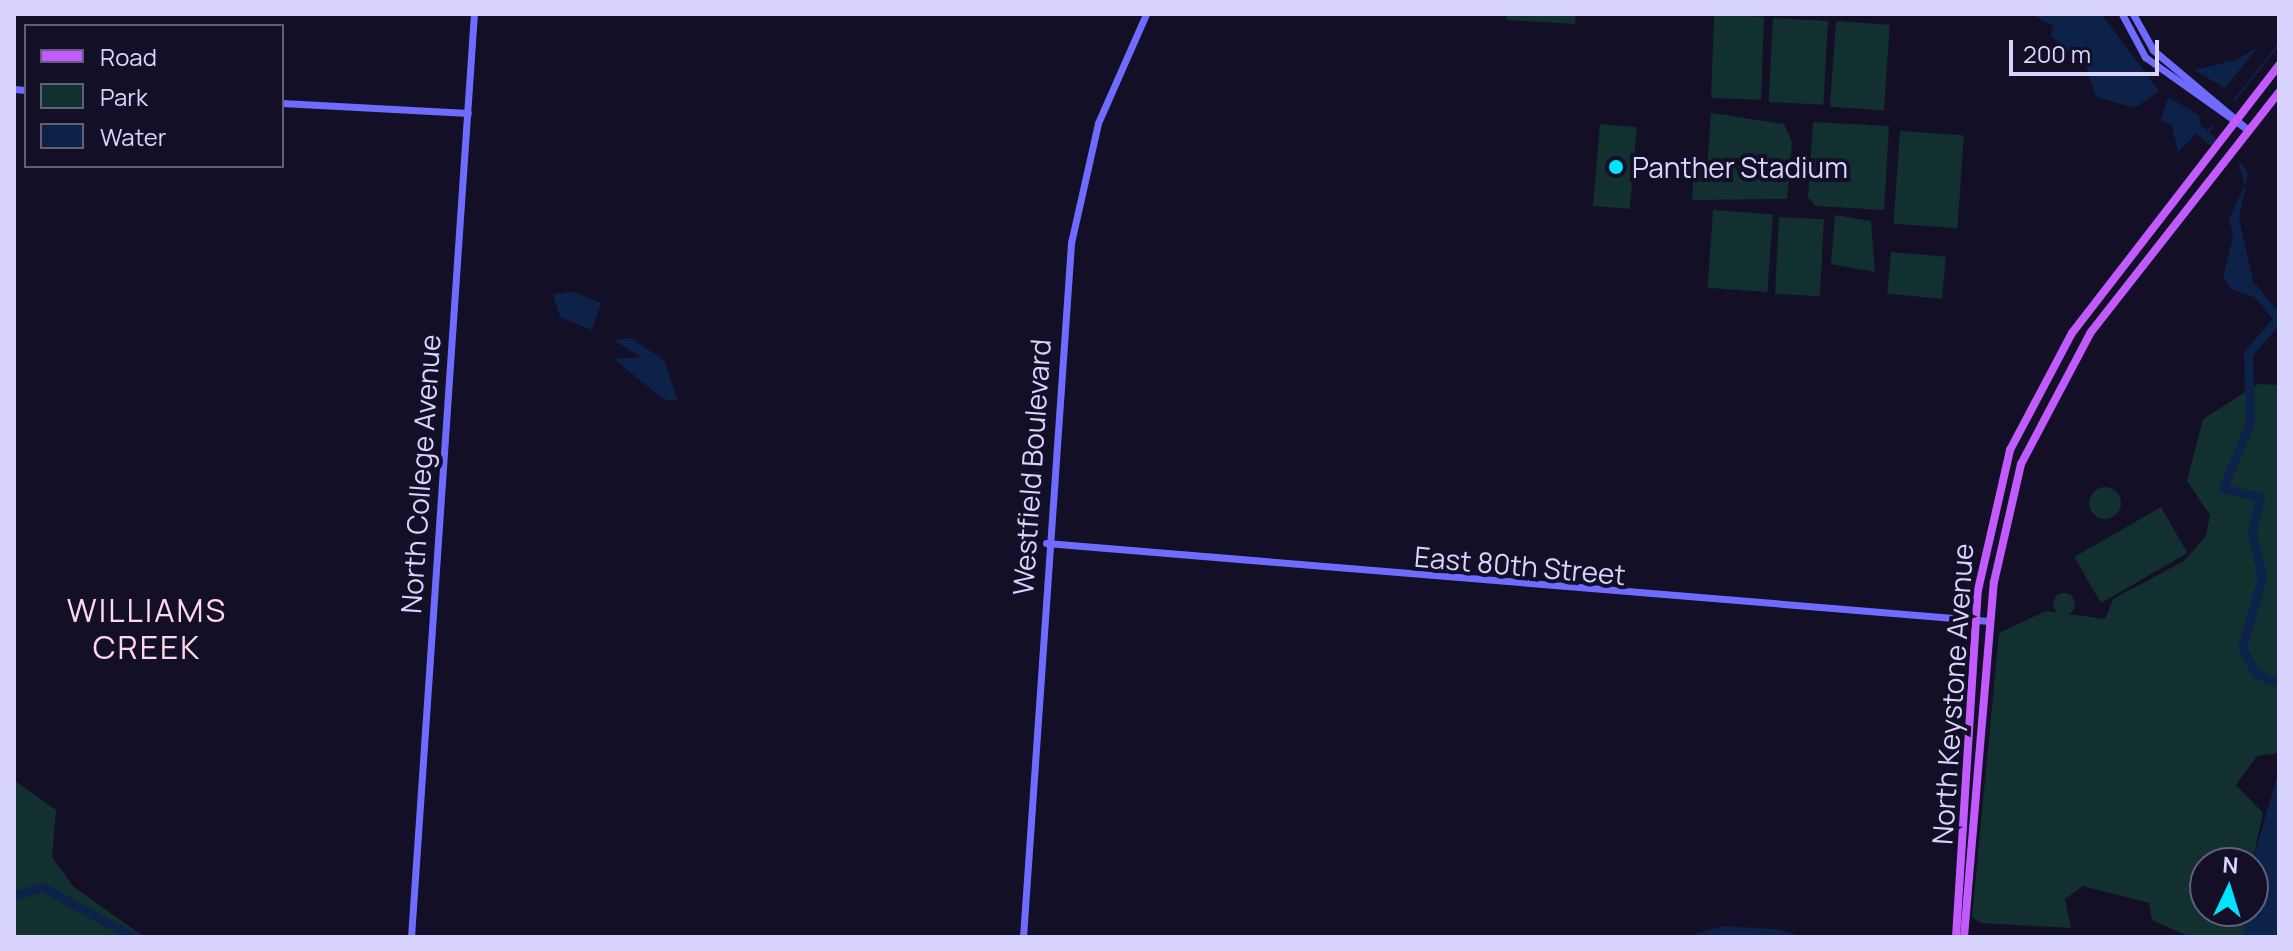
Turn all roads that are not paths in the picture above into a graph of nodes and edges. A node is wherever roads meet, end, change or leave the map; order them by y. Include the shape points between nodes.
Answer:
1 (474, 14) edge
2 (1146, 14) edge
3 (2122, 14) edge
4 (2133, 14) edge
5 (2279, 65) edge
6 (2279, 92) edge
7 (284, 103) edge
8 (468, 113) junction
9 (2237, 120) junction
10 (2248, 130) junction
11 (1046, 543) junction
12 (1976, 620) junction
13 (1990, 621) junction
14 (411, 937) edge
15 (1023, 937) edge
16 (1956, 937) edge
17 (1964, 937) edge

1 - 8 street, North College Avenue
2 - 11 street, Westfield Boulevard via 1107,97 1077,207
3 - 9 street via 2145,57
4 - 9 street via 2153,50
5 - 9 main road, North Keystone Avenue
6 - 10 main road, North Keystone Avenue
7 - 8 street
8 - 14 street, North College Avenue
9 - 10 street
9 - 12 main road, North Keystone Avenue via 2076,327 2035,395 1994,499
10 - 13 main road, North Keystone Avenue via 2091,332 2048,402 2007,509
11 - 12 street, East 80th Street
11 - 15 street, Westfield Boulevard
12 - 13 street, East 80th Street
12 - 16 main road, North Keystone Avenue
13 - 17 main road, North Keystone Avenue

